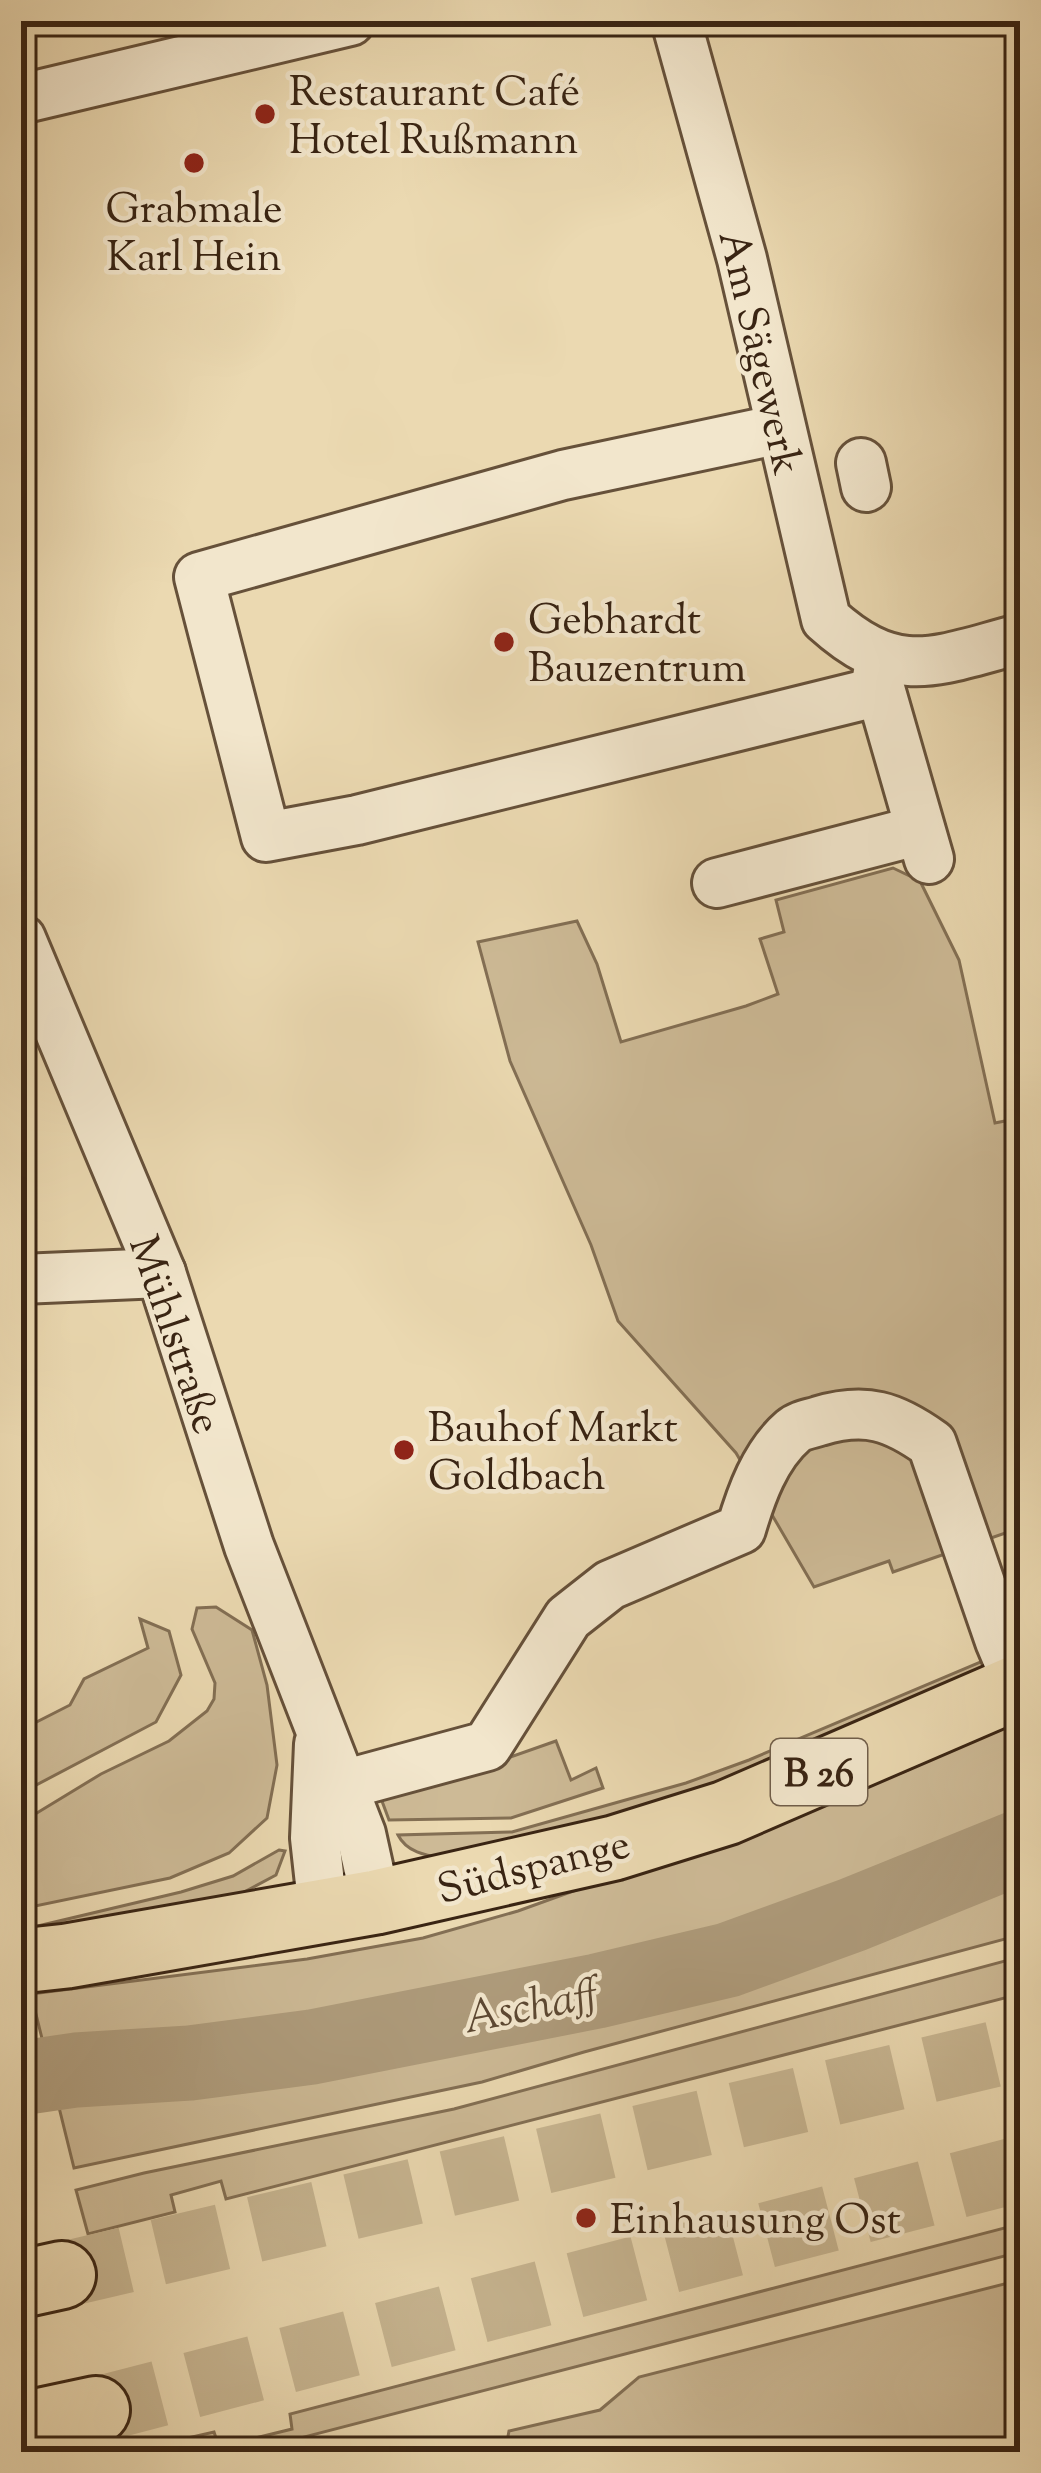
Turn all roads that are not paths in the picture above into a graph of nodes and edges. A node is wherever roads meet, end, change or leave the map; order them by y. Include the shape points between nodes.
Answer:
1 (350, 21) edge
2 (676, 21) edge
3 (21, 99) edge
4 (781, 429) junction
5 (1020, 639) edge
6 (880, 673) junction
7 (717, 883) dead end
8 (21, 939) edge
9 (160, 1273) junction
10 (21, 1279) edge
11 (1020, 1686) edge
12 (320, 1733) junction
13 (343, 1785) junction
14 (349, 1906) junction
15 (21, 1961) edge
16 (96, 2410) tunnel mouth
17 (21, 2426) edge

1 - 3 street
2 - 4 street, Am Sägewerk
4 - 6 street, Am Sägewerk via 826,619
4 - 6 street via 563,475 199,578 266,837 357,820
5 - 6 street, Am Sägewerk
6 - 7 street via 924,845
8 - 9 street, Mühlstraße
9 - 10 street
9 - 12 street, Mühlstraße
11 - 13 street via 932,1444 905,1424 869,1413 830,1418 796,1428 769,1461 741,1529 610,1586 568,1618 488,1745
11 - 14 main road, Südspange / B 26 via 726,1814 614,1848
12 - 13 street, Mühlstraße
12 - 14 street, Mühlstraße via 315,1838
13 - 14 street, Mühlstraße via 361,1834
14 - 15 main road, Südspange / B 26
16 - 17 highway

